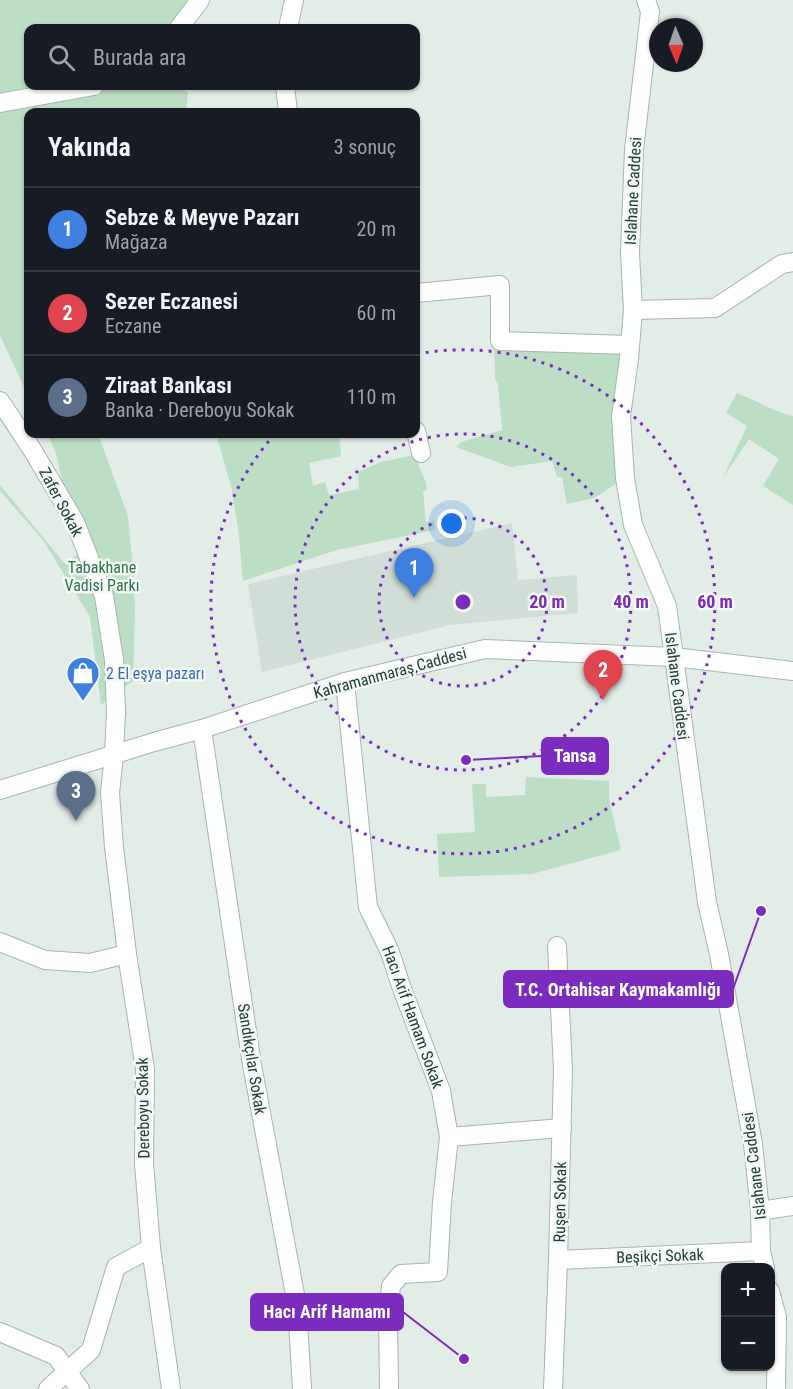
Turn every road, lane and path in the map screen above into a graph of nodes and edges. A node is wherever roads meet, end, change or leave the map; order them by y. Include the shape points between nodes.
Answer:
1 (200, 0) edge
2 (294, 0) edge
3 (646, 0) edge
4 (181, 24) edge
5 (289, 24) edge
6 (71, 90) edge
7 (285, 90) edge
8 (0, 103) edge
9 (288, 108) edge
10 (793, 262) edge
11 (420, 292) edge
12 (633, 310) junction
13 (630, 345) junction
14 (0, 400) edge
15 (24, 437) edge
16 (25, 438) edge
17 (417, 438) edge
18 (420, 453) dead end
19 (674, 657) junction
20 (793, 671) edge
21 (345, 682) junction
22 (202, 729) junction
23 (114, 755) junction
24 (0, 790) edge
25 (0, 942) edge
26 (557, 946) dead end
27 (127, 954) junction
28 (562, 1128) junction
29 (449, 1137) junction
30 (793, 1206) edge
31 (760, 1211) junction
32 (151, 1248) junction
33 (763, 1259) edge
34 (558, 1260) junction
35 (775, 1299) edge
36 (785, 1320) edge
37 (5, 1334) edge
38 (68, 1371) junction
39 (48, 1389) edge
40 (80, 1389) edge
41 (171, 1389) edge
42 (302, 1389) edge
43 (389, 1389) edge
44 (553, 1389) edge
45 (776, 1389) edge

1 - 4 street
2 - 5 street
3 - 12 street, Islahane Caddesi via 650,12 634,150 630,253
6 - 8 street
7 - 9 street
10 - 12 street via 782,264 715,308
11 - 13 street via 500,285 500,341
12 - 13 street, Islahane Caddesi
13 - 19 street, Islahane Caddesi via 621,416 625,478 633,525 667,606
14 - 15 street, Zafer Sokak
16 - 23 street, Zafer Sokak via 75,522 104,596 114,660
17 - 18 street
19 - 20 street, Kahramanmaraş Caddesi
19 - 21 street, Kahramanmaraş Caddesi via 485,649
19 - 31 street, Islahane Caddesi via 707,902 738,1056
21 - 22 street, Kahramanmaraş Caddesi
21 - 29 street, Hacı Arif Hamam Sokak via 368,907 390,952 441,1091
22 - 23 street, Kahramanmaraş Caddesi
22 - 42 street, Sandıkçılar Sokak via 252,1065 297,1305
23 - 24 street, Kahramanmaraş Caddesi
23 - 27 street, Dereboyu Sokak via 110,793
25 - 27 street via 45,960 90,963
26 - 28 street, Ruşen Sokak
27 - 32 street, Dereboyu Sokak via 145,1069 144,1164
28 - 29 street
28 - 34 street, Ruşen Sokak
29 - 43 street, Hacı Arif Hamam Sokak via 438,1272 401,1274 391,1286
30 - 31 street
31 - 33 street, Islahane Caddesi
32 - 38 street via 116,1267 91,1350
32 - 41 street, Dereboyu Sokak
33 - 34 street, Beşikçi Sokak
34 - 44 street, Ruşen Sokak
35 - 36 street
36 - 45 street
37 - 38 street via 56,1356
38 - 39 street
38 - 40 street

